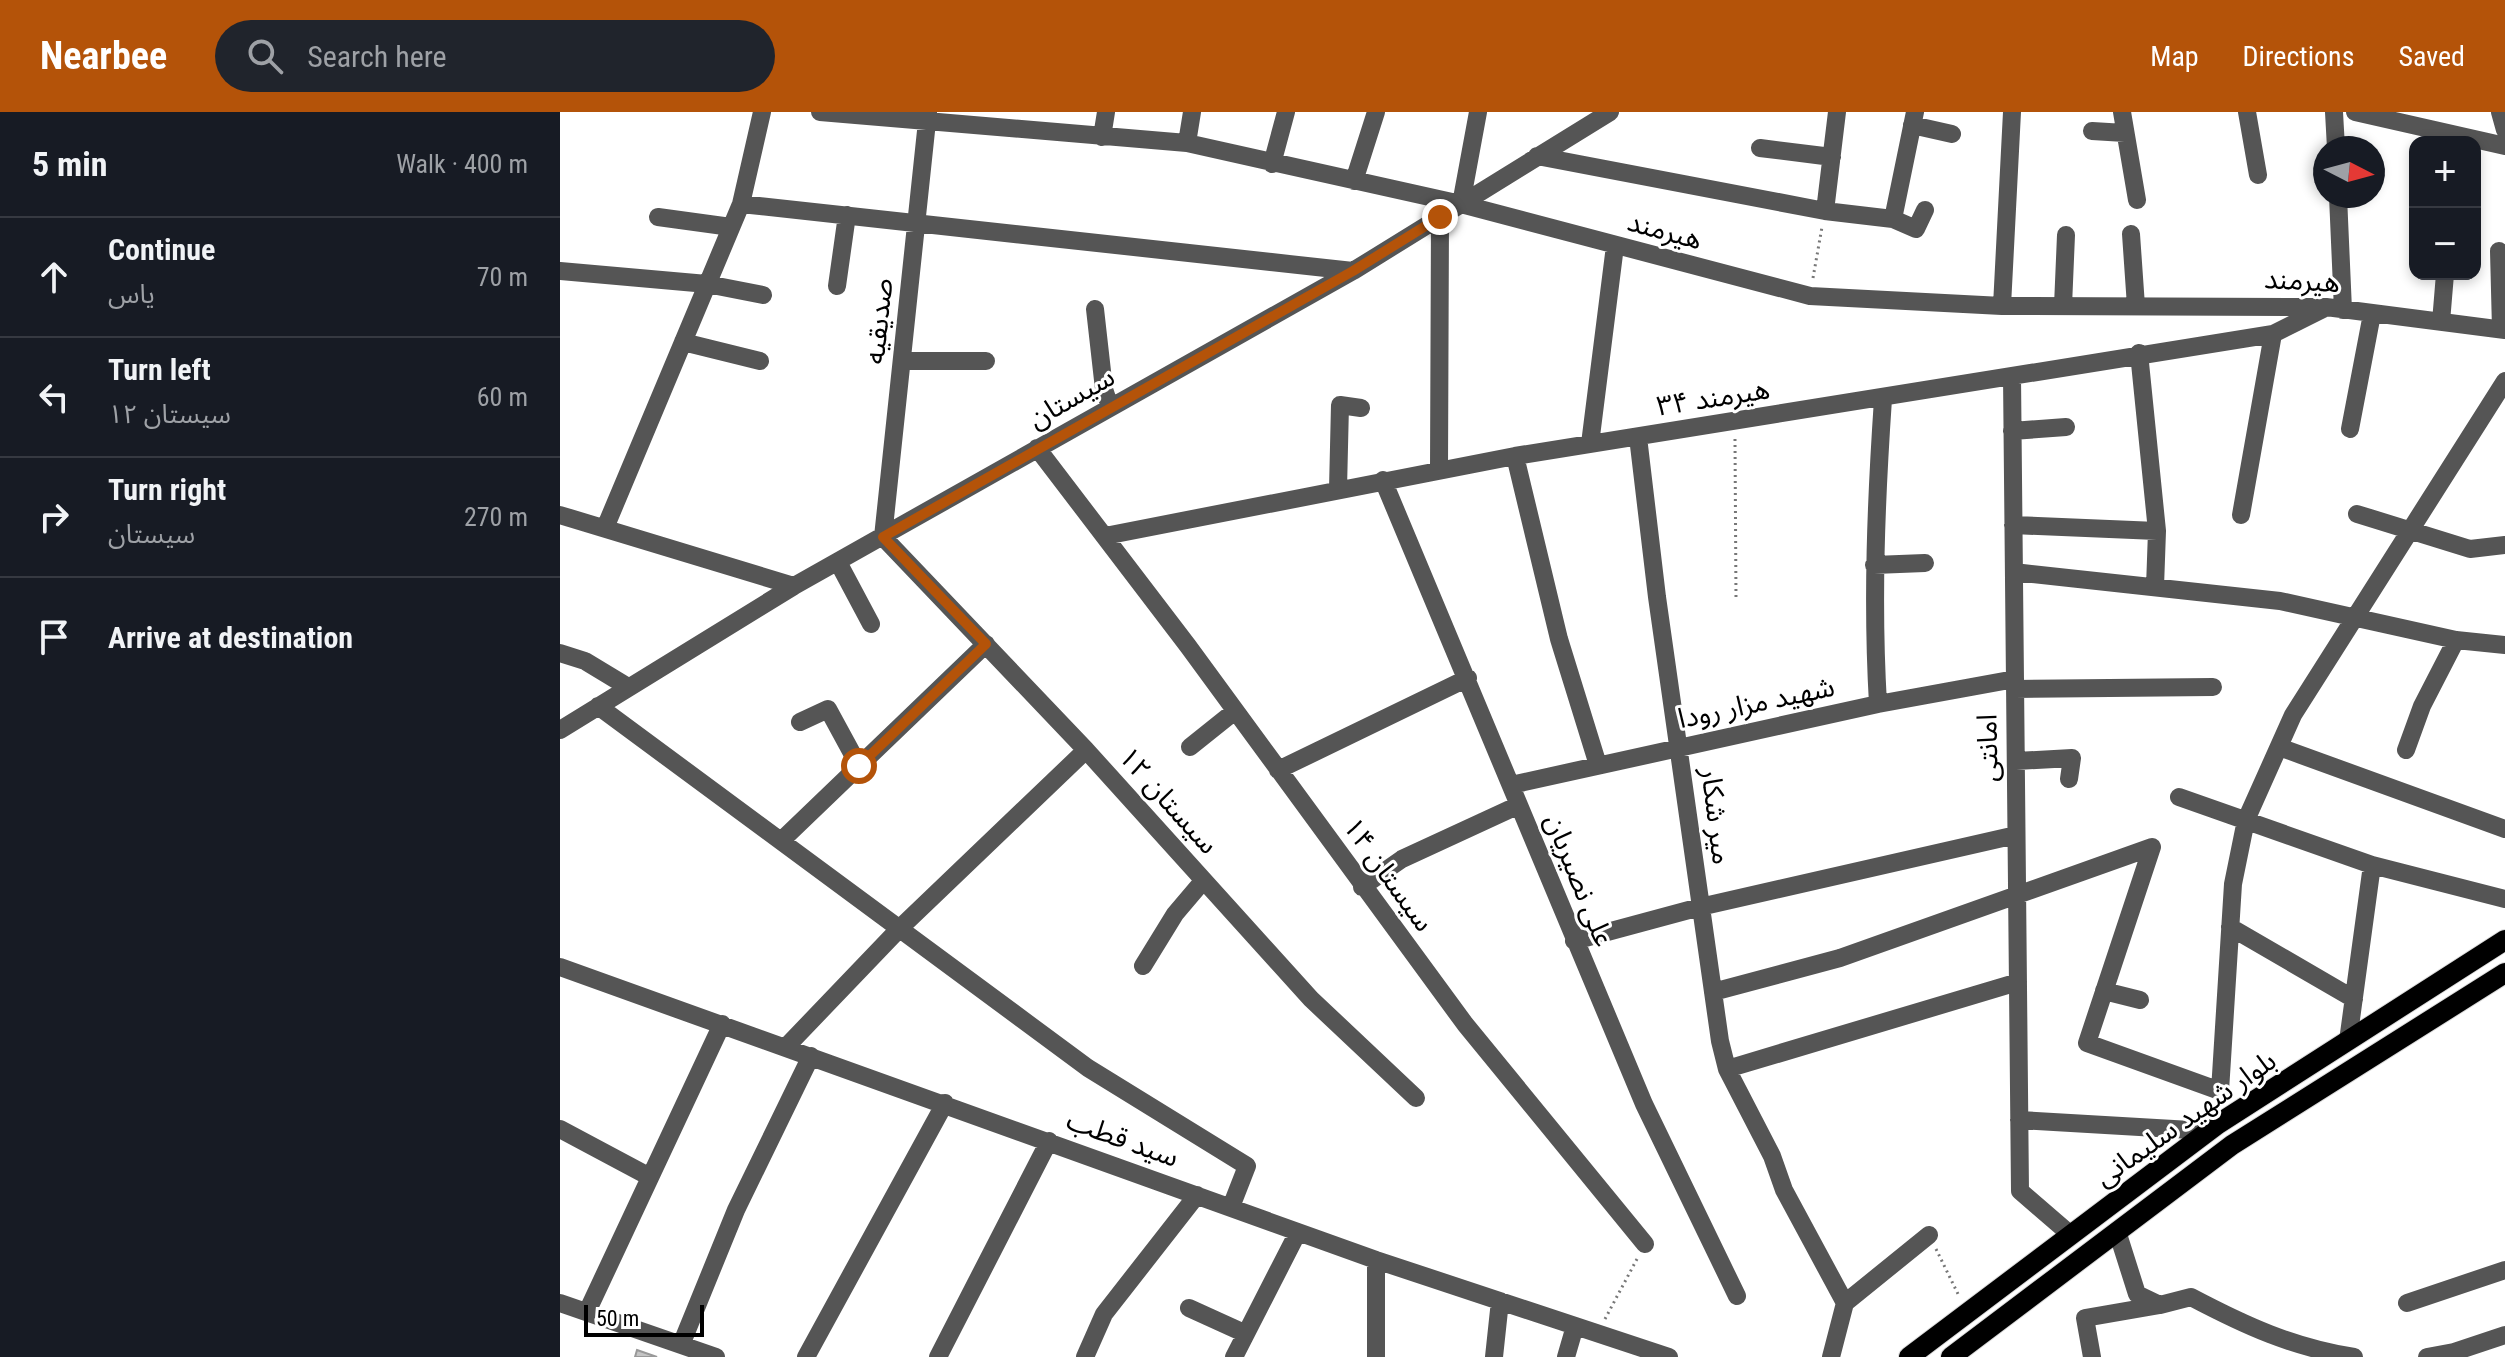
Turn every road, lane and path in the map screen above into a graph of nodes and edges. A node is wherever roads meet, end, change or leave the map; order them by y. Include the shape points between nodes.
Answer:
1 (762, 112) edge
2 (820, 112) edge
3 (1106, 112) edge
4 (1192, 112) edge
5 (1286, 112) edge
6 (1376, 112) edge
7 (1478, 112) edge
8 (1837, 112) edge
9 (2012, 112) edge
10 (2122, 112) edge
11 (2247, 112) edge
12 (2334, 112) edge
13 (2355, 112) edge
14 (2500, 112) edge
15 (1605, 113) edge
16 (2378, 115) edge
17 (928, 118) edge
18 (1914, 119) edge
19 (1026, 121) edge
20 (2505, 130) edge
21 (2092, 131) dead end
22 (2125, 133) junction
23 (1952, 134) dead end
24 (2335, 136) edge
25 (1102, 137) junction
26 (1187, 143) junction
27 (2505, 146) edge
28 (1760, 148) dead end
29 (1537, 156) junction
30 (1832, 157) junction
31 (1272, 164) junction
32 (2258, 175) dead end
33 (1354, 181) junction
34 (2137, 200) dead end
35 (741, 204) junction
36 (1461, 204) junction
37 (2338, 208) edge
38 (1925, 210) dead end
39 (1825, 211) junction
40 (847, 215) junction
41 (658, 217) dead end
42 (1440, 217) junction
43 (1893, 219) junction
44 (916, 222) junction
45 (731, 227) junction
46 (2131, 234) dead end
47 (2066, 235) dead end
48 (1615, 246) junction
49 (2499, 251) dead end
50 (560, 271) edge
51 (1353, 271) junction
52 (2444, 280) edge
53 (707, 284) junction
54 (837, 286) dead end
55 (763, 295) dead end
56 (1810, 296) junction
57 (2002, 306) junction
58 (2063, 306) junction
59 (2136, 306) junction
60 (2335, 308) junction
61 (1095, 309) dead end
62 (2372, 314) junction
63 (2441, 322) junction
64 (2503, 330) edge
65 (2273, 334) junction
66 (683, 342) junction
67 (2139, 353) junction
68 (760, 361) dead end
69 (902, 361) junction
70 (986, 361) dead end
71 (2012, 376) junction
72 (2505, 381) edge
73 (1883, 399) junction
74 (1110, 407) junction
75 (1361, 408) dead end
76 (1735, 422) junction
77 (2066, 427) dead end
78 (2350, 429) dead end
79 (2012, 431) junction
80 (1638, 437) junction
81 (1590, 444) junction
82 (1037, 448) junction
83 (1515, 456) junction
84 (1439, 470) junction
85 (1383, 480) junction
86 (1338, 489) junction
87 (2357, 514) dead end
88 (560, 515) edge
89 (2241, 515) dead end
90 (2013, 525) junction
91 (605, 528) junction
92 (2157, 531) junction
93 (2412, 531) junction
94 (1105, 536) junction
95 (883, 537) junction
96 (2505, 545) edge
97 (838, 562) junction
98 (1925, 563) dead end
99 (1874, 565) junction
100 (2014, 572) junction
101 (794, 586) junction
102 (2155, 587) junction
103 (1736, 599) dead end
104 (2357, 618) junction
105 (871, 624) dead end
106 (2456, 640) junction
107 (986, 644) junction
108 (2505, 645) edge
109 (560, 653) edge
110 (1468, 678) junction
111 (2015, 684) junction
112 (628, 687) junction
113 (2213, 687) dead end
114 (1878, 704) junction
115 (598, 706) junction
116 (1235, 711) junction
117 (800, 722) dead end
118 (560, 730) edge
119 (1190, 747) dead end
120 (1679, 747) junction
121 (2279, 747) junction
122 (1086, 750) junction
123 (2406, 750) dead end
124 (2016, 761) junction
125 (1598, 765) junction
126 (859, 766) junction
127 (1278, 770) junction
128 (2069, 779) dead end
129 (1511, 785) junction
130 (2179, 797) dead end
131 (1519, 805) junction
132 (2246, 820) junction
133 (2505, 829) edge
134 (2016, 835) junction
135 (782, 840) junction
136 (2372, 865) junction
137 (1203, 881) junction
138 (1362, 887) junction
139 (2017, 895) junction
140 (2505, 899) edge
141 (1700, 907) junction
142 (2230, 927) junction
143 (900, 928) junction
144 (2504, 938) edge
145 (1574, 941) junction
146 (1143, 966) dead end
147 (560, 967) edge
148 (2505, 973) edge
149 (2018, 982) junction
150 (2104, 991) junction
151 (1713, 992) junction
152 (2354, 999) junction
153 (2140, 1000) dead end
154 (722, 1024) junction
155 (2348, 1041) junction
156 (786, 1047) junction
157 (811, 1056) junction
158 (1727, 1069) junction
159 (1416, 1098) dead end
160 (945, 1103) junction
161 (2019, 1120) junction
162 (560, 1129) edge
163 (2208, 1131) junction
164 (1049, 1141) junction
165 (650, 1177) junction
166 (1197, 1195) junction
167 (1231, 1207) junction
168 (2117, 1231) junction
169 (1298, 1232) junction
170 (1929, 1235) joint
171 (2071, 1235) junction
172 (1645, 1244) joint
173 (1376, 1260) junction
174 (2505, 1270) edge
175 (1737, 1296) dead end
176 (1500, 1301) junction
177 (560, 1303) edge
178 (1845, 1303) junction
179 (2407, 1303) dead end
180 (2160, 1305) junction
181 (1189, 1308) dead end
182 (587, 1312) junction
183 (1967, 1313) junction
184 (1575, 1326) junction
185 (1244, 1333) junction
186 (1597, 1333) junction
187 (2505, 1335) edge
188 (681, 1345) junction
189 (716, 1357) edge
190 (806, 1357) edge
191 (938, 1357) edge
192 (1085, 1357) edge
193 (1234, 1357) edge
194 (1376, 1357) edge
195 (1494, 1357) edge
196 (1566, 1357) edge
197 (1669, 1357) edge
198 (1831, 1357) edge
199 (1909, 1357) edge
200 (1951, 1357) edge
201 (2092, 1357) edge
202 (2353, 1357) edge
203 (2427, 1357) edge

1 - 35 street
2 - 17 street, هیرمند
3 - 25 street
4 - 26 street
5 - 31 street
6 - 33 street
7 - 36 street
8 - 30 street
9 - 57 street
10 - 22 street
11 - 32 street
12 - 24 street
13 - 16 street
14 - 20 street
15 - 29 street, سیستان
16 - 27 street
17 - 19 street, هیرمند
17 - 44 street, صدیقیه
18 - 23 street
18 - 43 street
19 - 25 street, هیرمند
21 - 22 street
22 - 34 street
25 - 26 street, هیرمند
26 - 31 street, هیرمند
28 - 30 street
29 - 36 street, سیستان
29 - 39 street
30 - 39 street
31 - 33 street, هیرمند
33 - 36 street, هیرمند
35 - 40 street
35 - 45 street
36 - 42 street, سیستان
36 - 48 street, هیرمند
37 - 60 street
38 - 43 street via 1916,229
39 - 43 street
39 - 56 path
40 - 44 street
40 - 54 street
41 - 45 street
42 - 51 street, سیستان
42 - 84 street
44 - 51 street
44 - 69 street, صدیقیه
45 - 53 street
46 - 59 street
47 - 58 street
48 - 56 street, هیرمند
48 - 81 street
49 - 64 street
50 - 53 street
51 - 74 street, سیستان
52 - 63 street
53 - 55 street
53 - 66 street
56 - 57 street, هیرمند
57 - 58 street, هیرمند
58 - 59 street, هیرمند
59 - 60 street, هیرمند
60 - 62 street, هیرمند
60 - 65 street, هیرمند ۳۴
61 - 74 street
62 - 63 street, هیرمند
62 - 78 street
63 - 64 street, هیرمند
65 - 67 street, هیرمند ۳۴
65 - 89 street
66 - 68 street
66 - 91 street
67 - 71 street, هیرمند ۳۴
67 - 92 street
69 - 70 street
69 - 95 street, صدیقیه
71 - 73 street, هیرمند ۳۴
71 - 79 street, امانتی
72 - 93 street
73 - 76 street, هیرمند ۳۴
73 - 99 street
74 - 82 street, سیستان
75 - 86 street via 1340,405
76 - 80 street, هیرمند ۳۴
76 - 103 path
77 - 79 street
79 - 90 street, امانتی
80 - 81 street, هیرمند ۳۴
80 - 120 street, میر شکار
81 - 83 street, هیرمند ۳۴
82 - 94 street, سیستان ۱۴
82 - 95 street, سیستان
83 - 84 street, هیرمند ۳۴
83 - 125 street via 1559,639
84 - 85 street, هیرمند ۳۴
85 - 86 street, هیرمند ۳۴
85 - 110 street, علی نصیریان
86 - 94 street, هیرمند ۳۴
87 - 93 street
88 - 91 street
90 - 92 street
90 - 100 street, امانتی
91 - 101 street
92 - 102 street
93 - 96 street via 2470,549
93 - 104 street
94 - 116 street, سیستان ۱۴
95 - 97 street, سیستان
95 - 107 street, سیستان ۱۲
97 - 101 street, سیستان
97 - 105 street
98 - 99 street
99 - 114 street
100 - 102 street
100 - 111 street, امانتی
101 - 112 street, سیستان
102 - 104 street via 2280,601
104 - 106 street
104 - 121 street via 2293,715
106 - 108 street
106 - 123 street
107 - 122 street, سیستان ۱۲
107 - 126 street
109 - 112 street via 585,661
110 - 127 street
110 - 129 street, علی نصیریان
111 - 113 street, شهید مزار رودا
111 - 114 street, شهید مزار رودا
111 - 124 street, امانتی
112 - 115 street, سیستان
114 - 120 street, شهید مزار رودا
115 - 118 street, سیستان
115 - 135 street
116 - 119 street
116 - 127 street, سیستان ۱۴
117 - 126 street via 828,709
120 - 125 street, شهید مزار رودا
120 - 141 street, میر شکار
121 - 132 street
121 - 133 street
122 - 137 street, سیستان ۱۲
122 - 143 street
124 - 128 street via 2072,758
124 - 134 street, امانتی
125 - 129 street, شهید مزار رودا
126 - 135 street
127 - 138 street, سیستان ۱۴
129 - 131 street, علی نصیریان
130 - 132 street
131 - 138 street via 1402,859
131 - 145 street, علی نصیریان
132 - 136 street
132 - 142 street
134 - 139 street, امانتی
134 - 141 street
135 - 143 street
136 - 140 street
136 - 152 street
137 - 146 street
137 - 159 street, سیستان ۱۲ via 1311,999
138 - 172 street, سیستان ۱۴ via 1475,1036
139 - 149 street, امانتی
139 - 150 street via 2152,847
139 - 151 street via 1840,958
141 - 145 street
141 - 151 street, میر شکار
142 - 150 street via 2220,1091 2087,1043
142 - 152 street
143 - 156 street
143 - 167 street via 1088,1068 1247,1166
144 - 155 main road, بلوار شهید سلیمانی
145 - 175 street, علی نصیریان via 1644,1104
147 - 154 street, سید قطب
148 - 168 main road, بلوار شهید سلیمانی via 2232,1145
149 - 158 street
149 - 161 street, امانتی
150 - 153 street
151 - 158 street, میر شکار
152 - 155 street
154 - 156 street, سید قطب
154 - 165 street
155 - 163 main road, بلوار شهید سلیمانی
156 - 157 street, سید قطب
157 - 160 street, سید قطب
157 - 188 street via 736,1210
158 - 178 street, میر شکار
160 - 164 street, سید قطب
160 - 190 street
161 - 163 street
161 - 171 street, امانتی via 2020,1191
162 - 165 street
163 - 171 main road, بلوار شهید سلیمانی
164 - 166 street, سید قطب
164 - 191 street
165 - 182 street
166 - 167 street, سید قطب
166 - 192 street via 1104,1314
167 - 169 street, سید قطب
168 - 180 street via 2137,1294
168 - 200 main road, بلوار شهید سلیمانی
169 - 173 street, سید قطب
169 - 185 street
170 - 178 street
170 - 183 path
171 - 183 main road, بلوار شهید سلیمانی
172 - 186 path
173 - 176 street, سید قطب
173 - 194 street
174 - 179 street
176 - 184 street, سید قطب
176 - 195 street
177 - 182 street
178 - 198 street
180 - 201 street via 2085,1318
180 - 202 street via 2191,1297 2299,1347
181 - 185 street
182 - 188 street
183 - 199 main road, بلوار شهید سلیمانی
184 - 186 street, سید قطب
184 - 196 street
185 - 193 street
186 - 197 street, سید قطب
187 - 203 street
188 - 189 street

